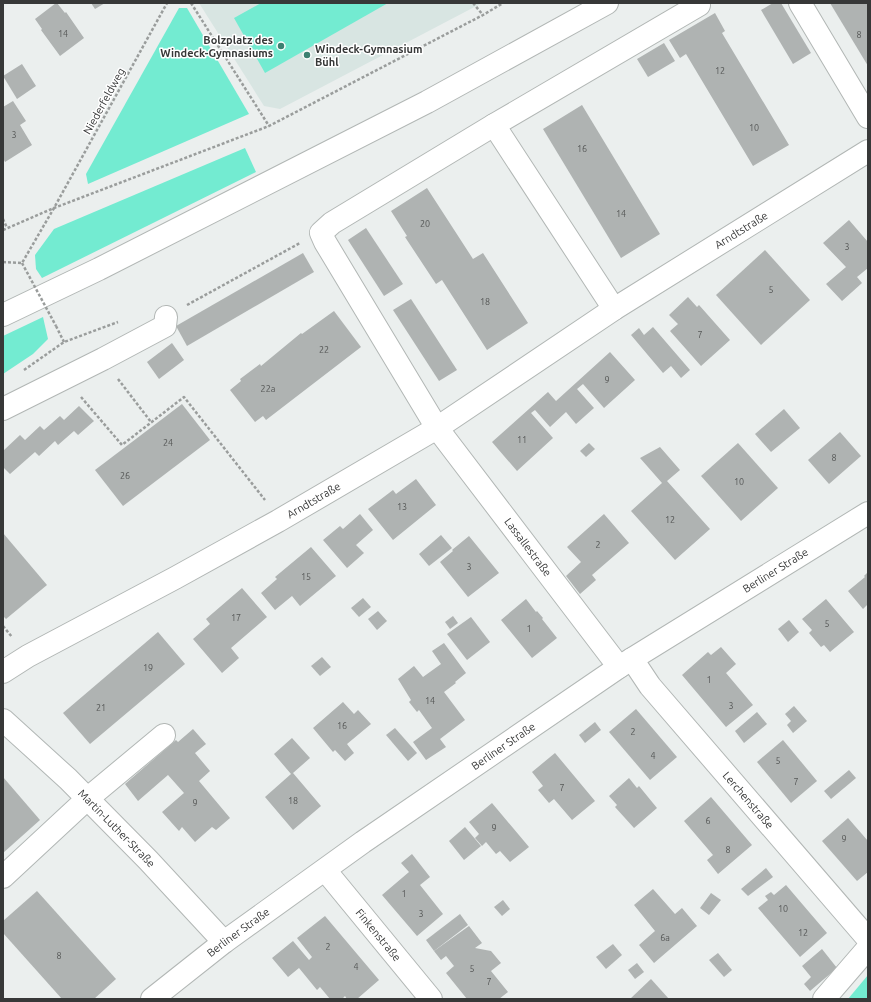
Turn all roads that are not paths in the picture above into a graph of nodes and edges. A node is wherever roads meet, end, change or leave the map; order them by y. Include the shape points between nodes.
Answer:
1 (607, 3) edge
2 (800, 3) edge
3 (699, 4) dead end
4 (868, 116) edge
5 (494, 125) junction
6 (868, 152) edge
7 (614, 309) junction
8 (3, 315) edge
9 (166, 316) road end
10 (3, 409) edge
11 (437, 428) junction
12 (868, 513) edge
13 (626, 663) junction
14 (3, 672) edge
15 (3, 720) edge
16 (164, 735) dead end
17 (87, 799) junction
18 (325, 870) junction
19 (3, 877) edge
20 (868, 939) edge
21 (224, 942) junction
22 (868, 948) edge
23 (152, 999) edge
24 (431, 999) edge
25 (824, 999) edge

1 - 8 street via 420,106
2 - 4 street
3 - 5 street
5 - 7 street
5 - 11 street, Lassallestraße via 321,233
6 - 7 street, Arndtstraße
7 - 11 street, Arndtstraße
9 - 10 street via 165,326
11 - 13 street, Lassallestraße
11 - 14 street, Arndtstraße via 278,521
12 - 13 street, Berliner Straße
13 - 18 street, Berliner Straße
13 - 20 street, Lerchenstraße via 650,686
15 - 17 street, Martin-Luther-Straße
16 - 17 street
17 - 19 street
17 - 21 street, Martin-Luther-Straße
18 - 21 street, Berliner Straße
18 - 24 street, Finkenstraße
21 - 23 street, Berliner Straße
22 - 25 street

